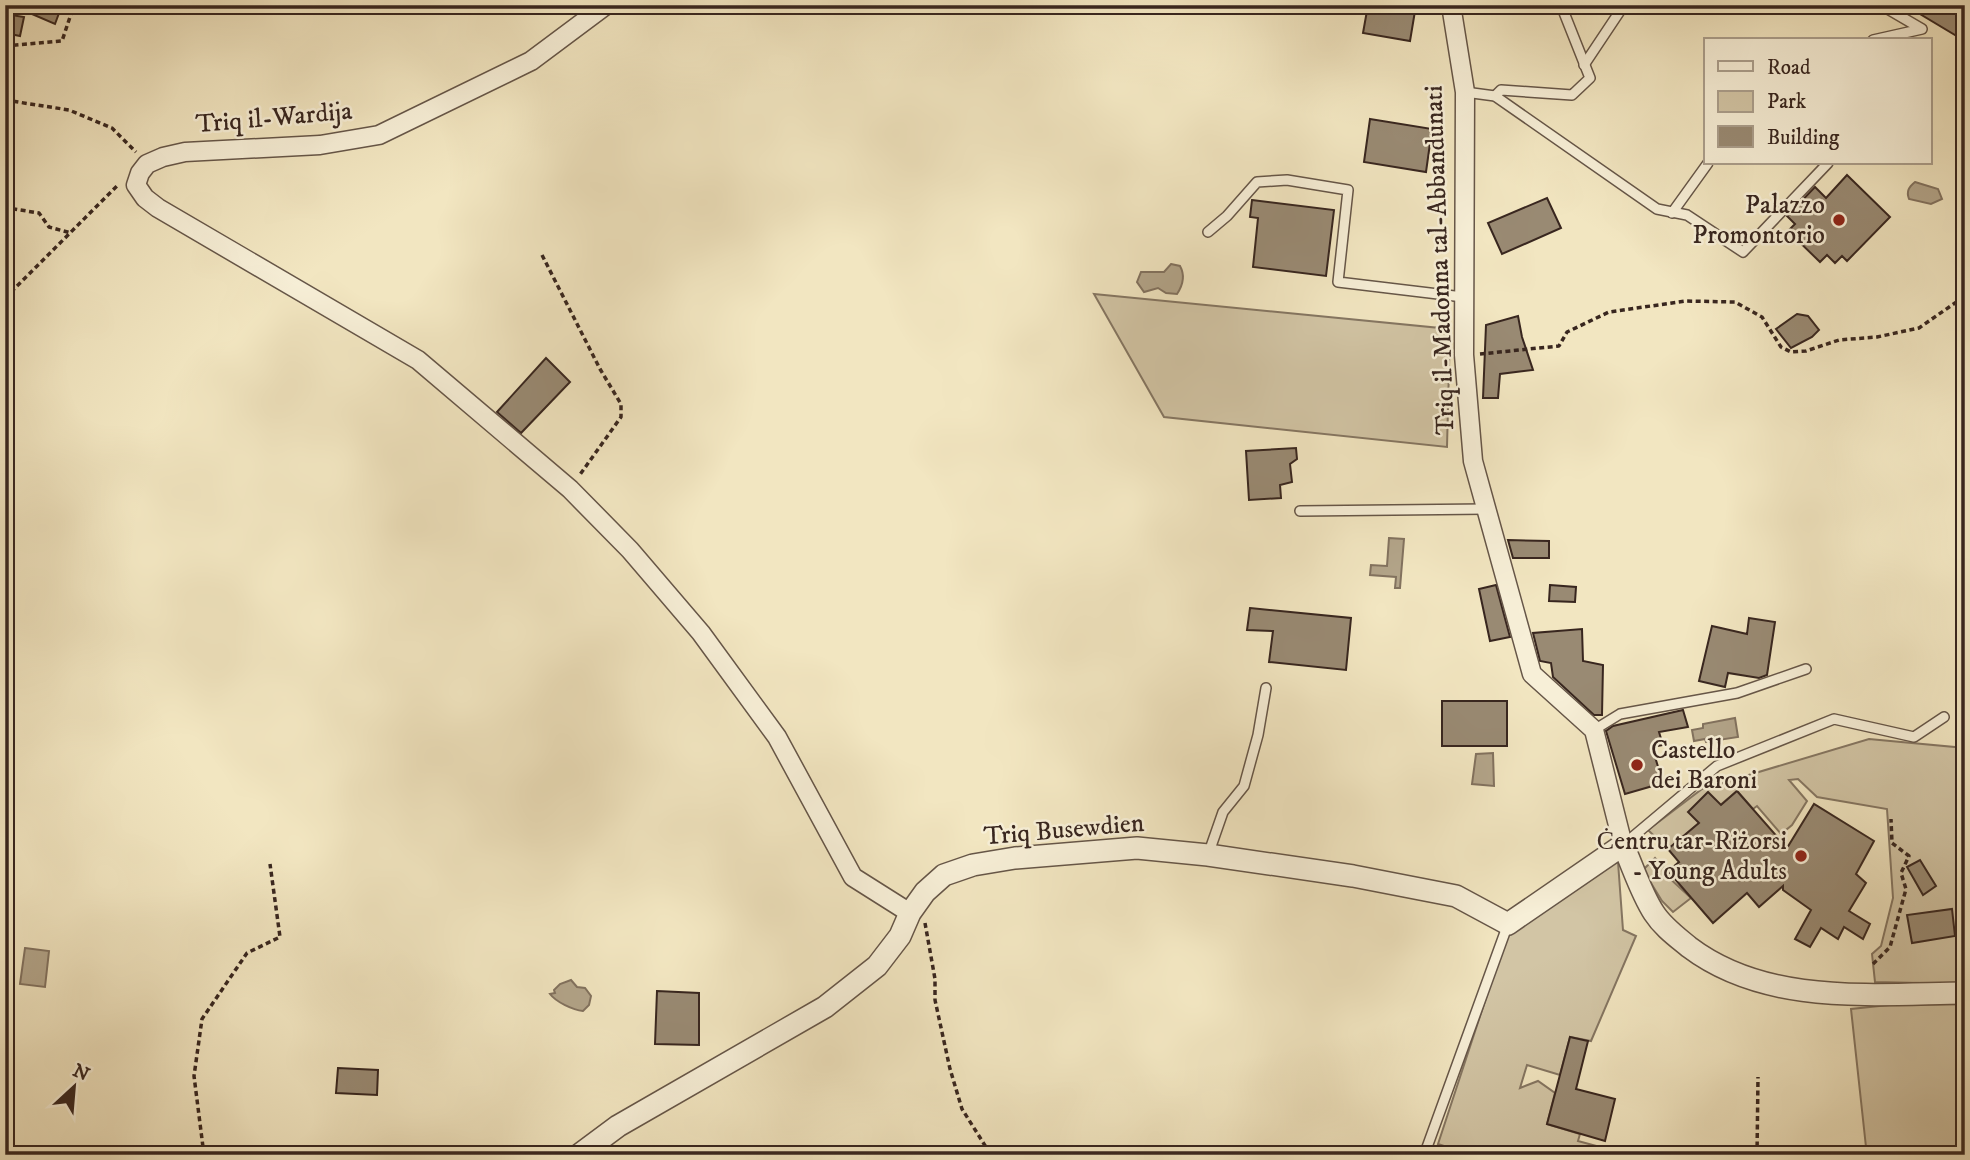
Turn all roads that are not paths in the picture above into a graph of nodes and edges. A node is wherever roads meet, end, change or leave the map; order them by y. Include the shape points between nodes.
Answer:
1 (606, 5) edge
2 (1451, 5) edge
3 (1561, 5) edge
4 (1624, 5) edge
5 (1881, 5) edge
6 (1882, 38) edge
7 (1584, 65) junction
8 (1465, 92) junction
9 (1495, 96) junction
10 (1707, 164) edge
11 (1827, 164) edge
12 (1672, 213) junction
13 (1208, 232) dead end
14 (1463, 297) junction
15 (1486, 509) junction
16 (1300, 511) dead end
17 (1805, 669) dead end
18 (1266, 688) dead end
19 (1944, 717) dead end
20 (1594, 730) junction
21 (1623, 845) junction
22 (1208, 855) junction
23 (910, 913) junction
24 (1508, 924) junction
25 (1965, 993) edge
26 (579, 1155) edge
27 (1440, 1155) edge

1 - 23 street, Triq il-Wardija via 531,61 379,135 320,145 185,152 148,164 136,185 158,208 418,360 570,489 630,550 709,644 777,737 853,877
2 - 8 street, Triq il-Madonna tal-Abbandunati
3 - 7 lane
4 - 7 lane
5 - 6 lane via 1922,29
7 - 9 lane via 1590,78 1573,95 1501,90
8 - 9 lane
8 - 14 street, Triq il-Madonna tal-Abbandunati
9 - 12 lane via 1657,209
10 - 12 lane
11 - 12 lane via 1743,252 1686,215
13 - 14 lane via 1257,182 1287,180 1348,190 1338,282
14 - 15 street, Triq il-Madonna tal-Abbandunati via 1472,461
15 - 16 lane
15 - 20 street, Triq il-Madonna tal-Abbandunati via 1532,674
17 - 20 lane via 1737,693 1620,714
18 - 22 lane via 1244,786 1223,812
19 - 21 lane via 1914,737 1834,719 1717,766
20 - 21 street
21 - 24 street
21 - 25 street via 1664,926 1704,958 1727,969 1783,987 1844,995
22 - 23 street, Triq Busewdien via 1137,848 973,865 944,875
22 - 24 street, Triq Busewdien via 1457,893
23 - 26 street, Triq Busewdien via 900,936 877,966 825,1007 618,1126
24 - 27 lane via 1426,1150

